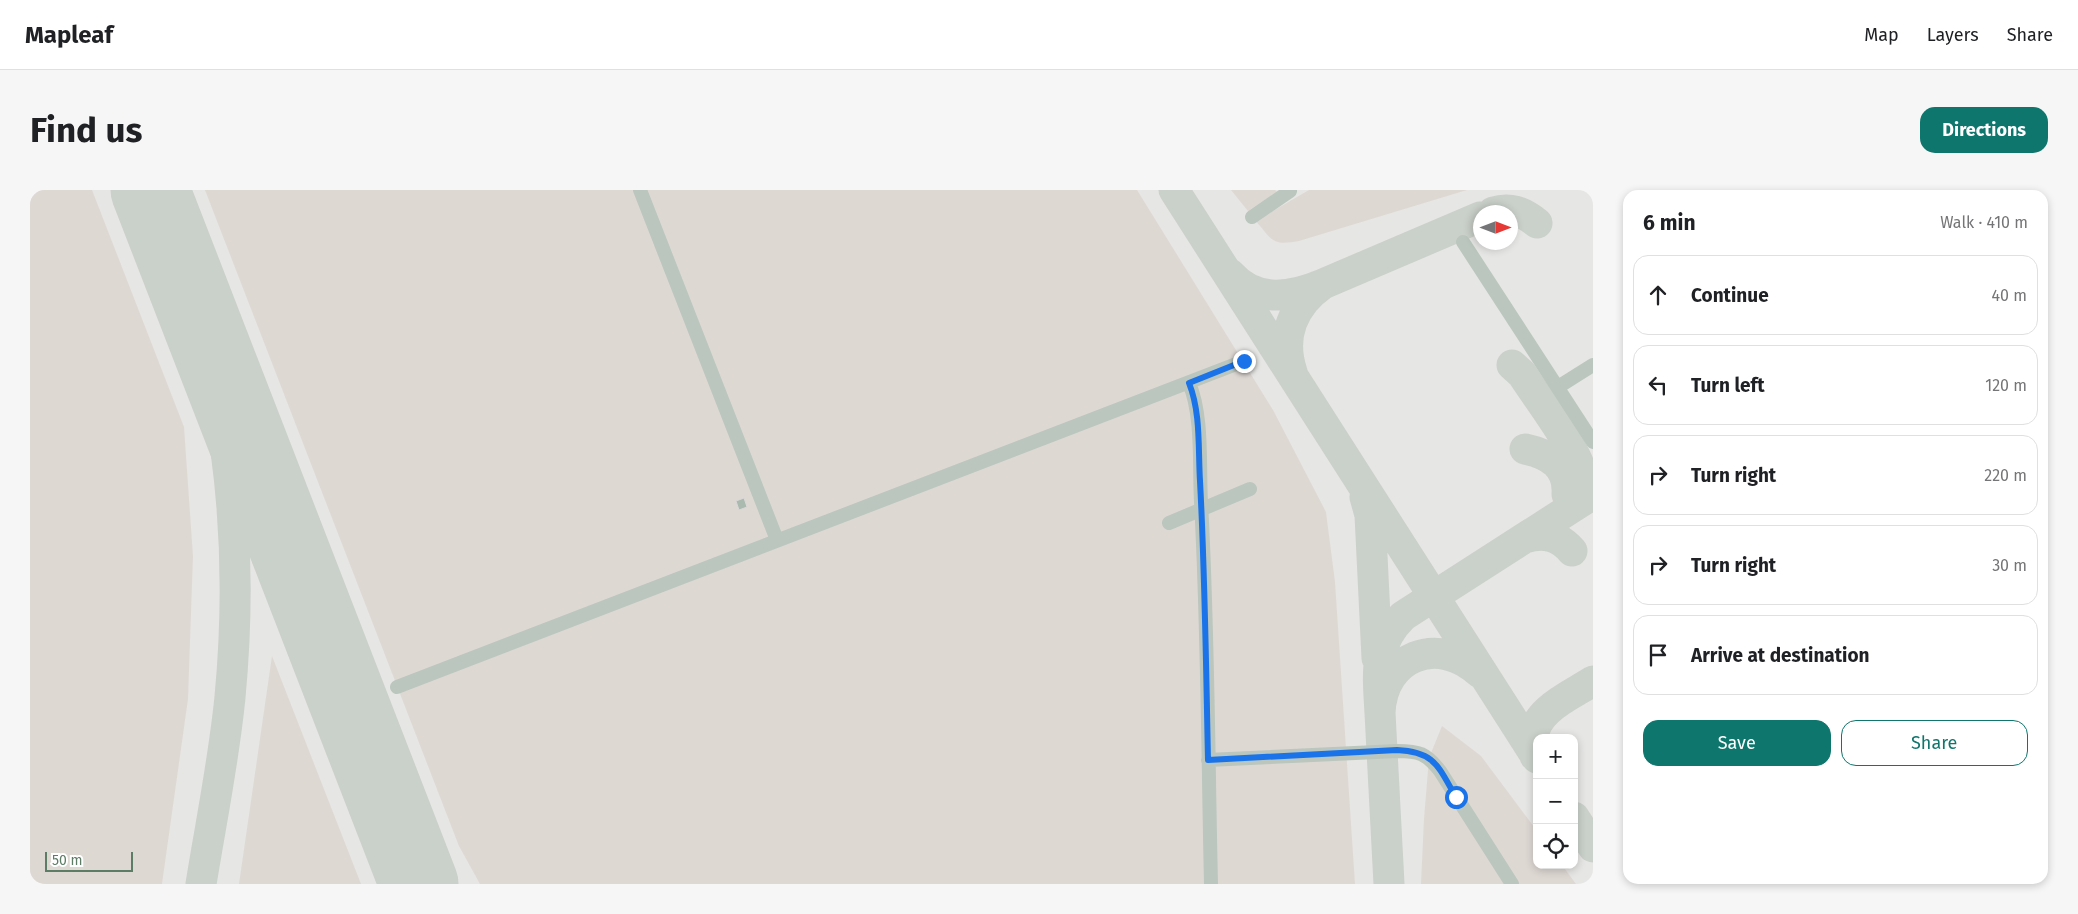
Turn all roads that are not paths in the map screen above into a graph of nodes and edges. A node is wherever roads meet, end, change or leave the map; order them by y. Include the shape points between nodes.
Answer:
1 (640, 190) edge
2 (1291, 190) edge
3 (1252, 217) dead end
4 (1463, 242) dead end
5 (1244, 361) dead end
6 (1593, 365) edge
7 (1189, 383) junction
8 (1558, 387) junction
9 (1593, 442) edge
10 (1250, 489) dead end
11 (1202, 509) junction
12 (1169, 523) dead end
13 (777, 540) junction
14 (398, 687) dead end
15 (1208, 760) junction
16 (1211, 884) edge
17 (1512, 884) edge

1 - 13 lane
2 - 3 lane
4 - 8 lane
5 - 7 lane
6 - 8 lane
7 - 11 lane via 1195,396
7 - 13 lane
8 - 9 lane
10 - 11 lane
11 - 12 lane
11 - 15 lane
13 - 14 lane
15 - 16 lane
15 - 17 lane via 1416,751 1429,758 1440,770

